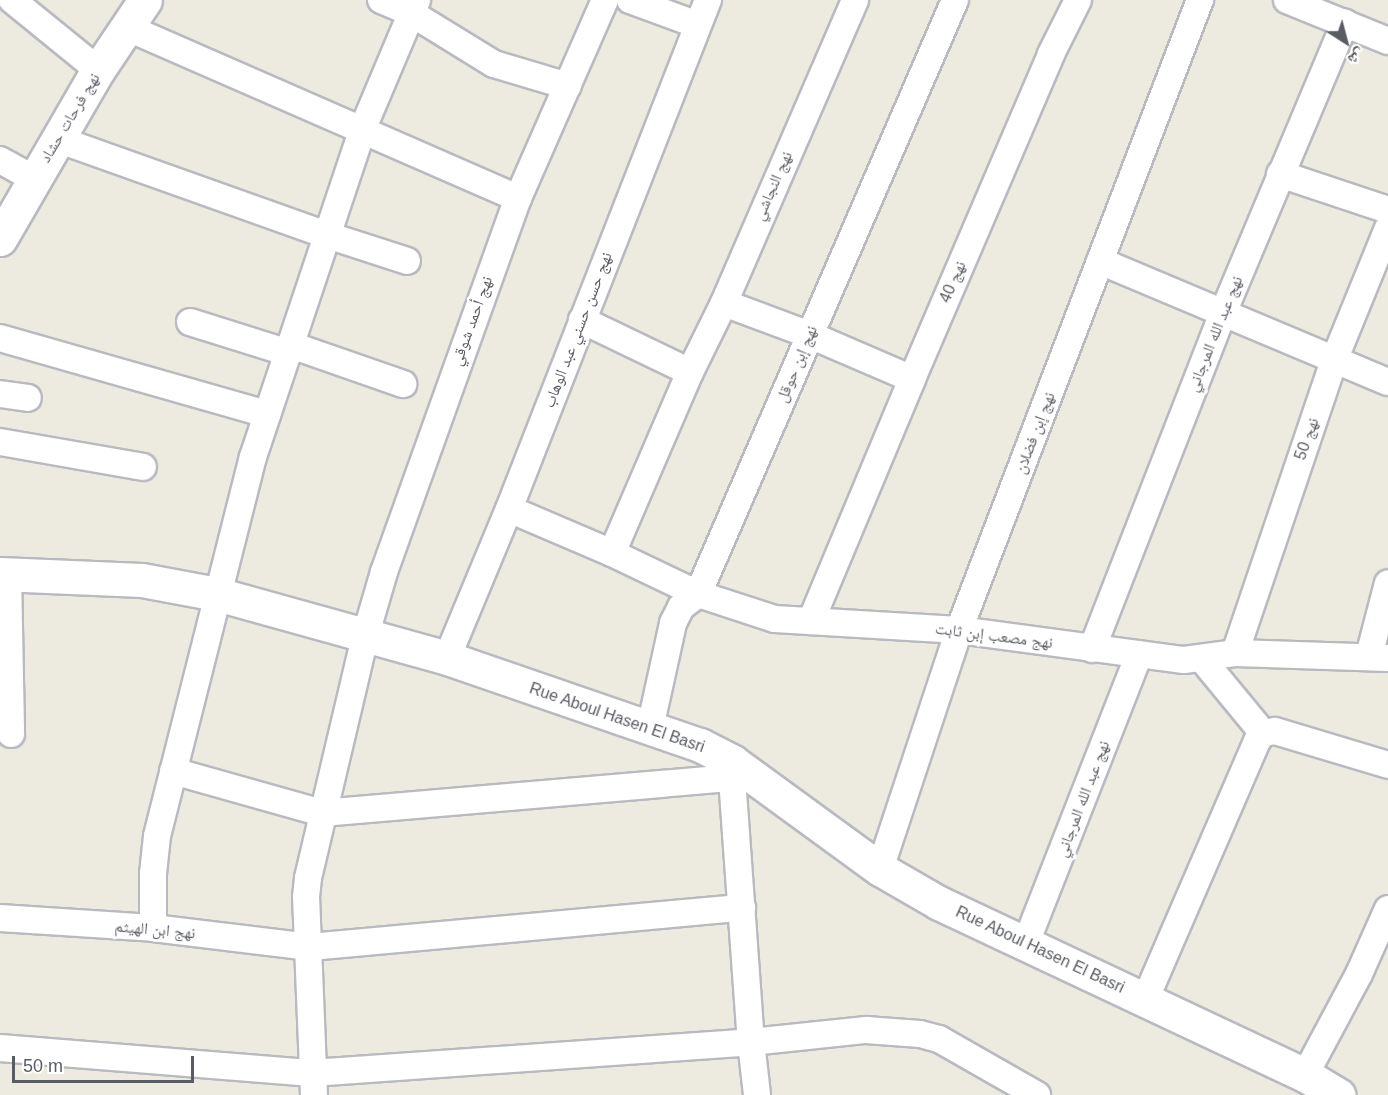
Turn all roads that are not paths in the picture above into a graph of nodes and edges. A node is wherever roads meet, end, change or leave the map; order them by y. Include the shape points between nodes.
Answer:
1 (12, 0) edge
2 (145, 0) edge
3 (381, 0) edge
4 (605, 0) edge
5 (630, 0) edge
6 (708, 0) edge
7 (855, 0) edge
8 (955, 0) edge
9 (1078, 0) edge
10 (1200, 0) edge
11 (1287, 0) edge
12 (414, 7) edge
13 (1345, 23) junction
14 (698, 25) junction
15 (126, 27) junction
16 (1388, 40) edge
17 (98, 70) junction
18 (568, 86) junction
19 (363, 128) junction
20 (57, 139) junction
21 (0, 160) edge
22 (1280, 174) junction
23 (34, 179) junction
24 (518, 198) junction
25 (1388, 210) edge
26 (1388, 228) edge
27 (327, 235) junction
28 (0, 239) edge
29 (407, 261) dead end
30 (1100, 261) junction
31 (724, 303) junction
32 (1223, 313) junction
33 (582, 320) junction
34 (190, 322) dead end
35 (810, 335) junction
36 (0, 338) edge
37 (290, 349) junction
38 (1335, 358) junction
39 (690, 372) junction
40 (912, 379) junction
41 (1388, 382) edge
42 (403, 384) dead end
43 (0, 394) edge
44 (28, 398) dead end
45 (267, 414) junction
46 (0, 442) edge
47 (143, 467) dead end
48 (509, 509) junction
49 (612, 553) junction
50 (4, 574) edge
51 (1388, 583) edge
52 (218, 594) junction
53 (698, 594) junction
54 (811, 621) junction
55 (959, 630) junction
56 (363, 644) junction
57 (1092, 649) junction
58 (1235, 653) junction
59 (1139, 654) junction
60 (1378, 657) edge
61 (447, 658) junction
62 (1202, 659) junction
63 (650, 728) junction
64 (1263, 733) junction
65 (11, 734) dead end
66 (1388, 765) edge
67 (733, 770) junction
68 (173, 771) junction
69 (322, 813) junction
70 (880, 869) junction
71 (742, 908) junction
72 (1388, 909) edge
73 (0, 918) edge
74 (153, 928) junction
75 (1026, 943) junction
76 (310, 947) junction
77 (1145, 1000) junction
78 (751, 1042) junction
79 (0, 1048) edge
80 (1305, 1075) junction
81 (313, 1084) edge
82 (758, 1095) edge
83 (1037, 1095) edge
84 (1338, 1095) edge

1 - 17 street
2 - 15 street, نهج فرحات حشاد
3 - 12 street
4 - 18 street, نهج أحمد شوقي
5 - 14 street
6 - 14 street, نهج حسن حسني عبد الوهاب
7 - 31 street, نهج النجاشي
8 - 35 street, نهج إبن حوقل
9 - 40 street, نهج 40 via 1051,54
10 - 30 street, نهج إبن فضلان
11 - 13 street
12 - 18 street via 494,64
12 - 19 street
13 - 16 street
13 - 22 street, نهج عبد الله المرجاني
14 - 33 street, نهج حسن حسني عبد الوهاب
15 - 17 street, نهج فرحات حشاد
15 - 19 street
17 - 20 street, نهج فرحات حشاد
18 - 24 street, نهج أحمد شوقي
19 - 24 street
19 - 27 street
20 - 23 street, نهج فرحات حشاد
20 - 27 street
21 - 23 street
22 - 25 street
22 - 32 street, نهج عبد الله المرجاني
23 - 28 street, نهج فرحات حشاد
24 - 56 street, نهج أحمد شوقي via 384,572
26 - 38 street, نهج 50
27 - 29 street
27 - 37 street
30 - 32 street
30 - 55 street, نهج إبن فضلان
31 - 35 street
31 - 39 street, نهج النجاشي
32 - 38 street
32 - 57 street, نهج عبد الله المرجاني
33 - 39 street
33 - 48 street, نهج حسن حسني عبد الوهاب
34 - 37 street
35 - 40 street
35 - 53 street, نهج إبن حوقل
36 - 45 street
37 - 42 street
37 - 45 street
38 - 41 street
38 - 58 street, نهج 50
39 - 49 street, نهج النجاشي
40 - 54 street, نهج 40
43 - 44 street
45 - 52 street
46 - 47 street
48 - 49 street, نهج مصعب إبن ثابت
48 - 61 street, نهج حسن حسني عبد الوهاب
49 - 53 street, نهج مصعب إبن ثابت
50 - 52 street, Rue Aboul Hasen El Basri via 142,580
50 - 65 street
51 - 60 street
52 - 56 street, Rue Aboul Hasen El Basri
52 - 68 street
53 - 54 street, نهج مصعب إبن ثابت via 775,619
53 - 63 street, نهج إبن حوقل via 681,607 673,623
54 - 55 street, نهج مصعب إبن ثابت
55 - 57 street, نهج مصعب إبن ثابت
55 - 70 street, نهج إبن فضلان
56 - 61 street, Rue Aboul Hasen El Basri
56 - 69 street, نهج أحمد شوقي
57 - 59 street, نهج مصعب إبن ثابت
58 - 60 street, نهج مصعب إبن ثابت
58 - 62 street, نهج مصعب إبن ثابت
59 - 62 street, نهج مصعب إبن ثابت via 1176,660
59 - 75 street, نهج عبد الله المرجاني
61 - 63 street, Rue Aboul Hasen El Basri
62 - 64 street
63 - 67 street, Rue Aboul Hasen El Basri via 700,745
64 - 66 street via 1275,731
64 - 77 street
67 - 69 street
67 - 70 street, Rue Aboul Hasen El Basri
67 - 71 street
68 - 69 street
68 - 74 street via 157,836
69 - 76 street, نهج أحمد شوقي via 306,897
70 - 75 street, Rue Aboul Hasen El Basri via 939,903
71 - 76 street, نهج ابن الهيثم
71 - 78 street
72 - 80 street via 1359,974
73 - 74 street, نهج ابن الهيثم
74 - 76 street, نهج ابن الهيثم
75 - 77 street, Rue Aboul Hasen El Basri
76 - 81 street, نهج أحمد شوقي
77 - 80 street, Rue Aboul Hasen El Basri
78 - 81 street
78 - 82 street
78 - 83 street via 866,1030 920,1034 957,1048
79 - 81 street
80 - 84 street, Rue Aboul Hasen El Basri

